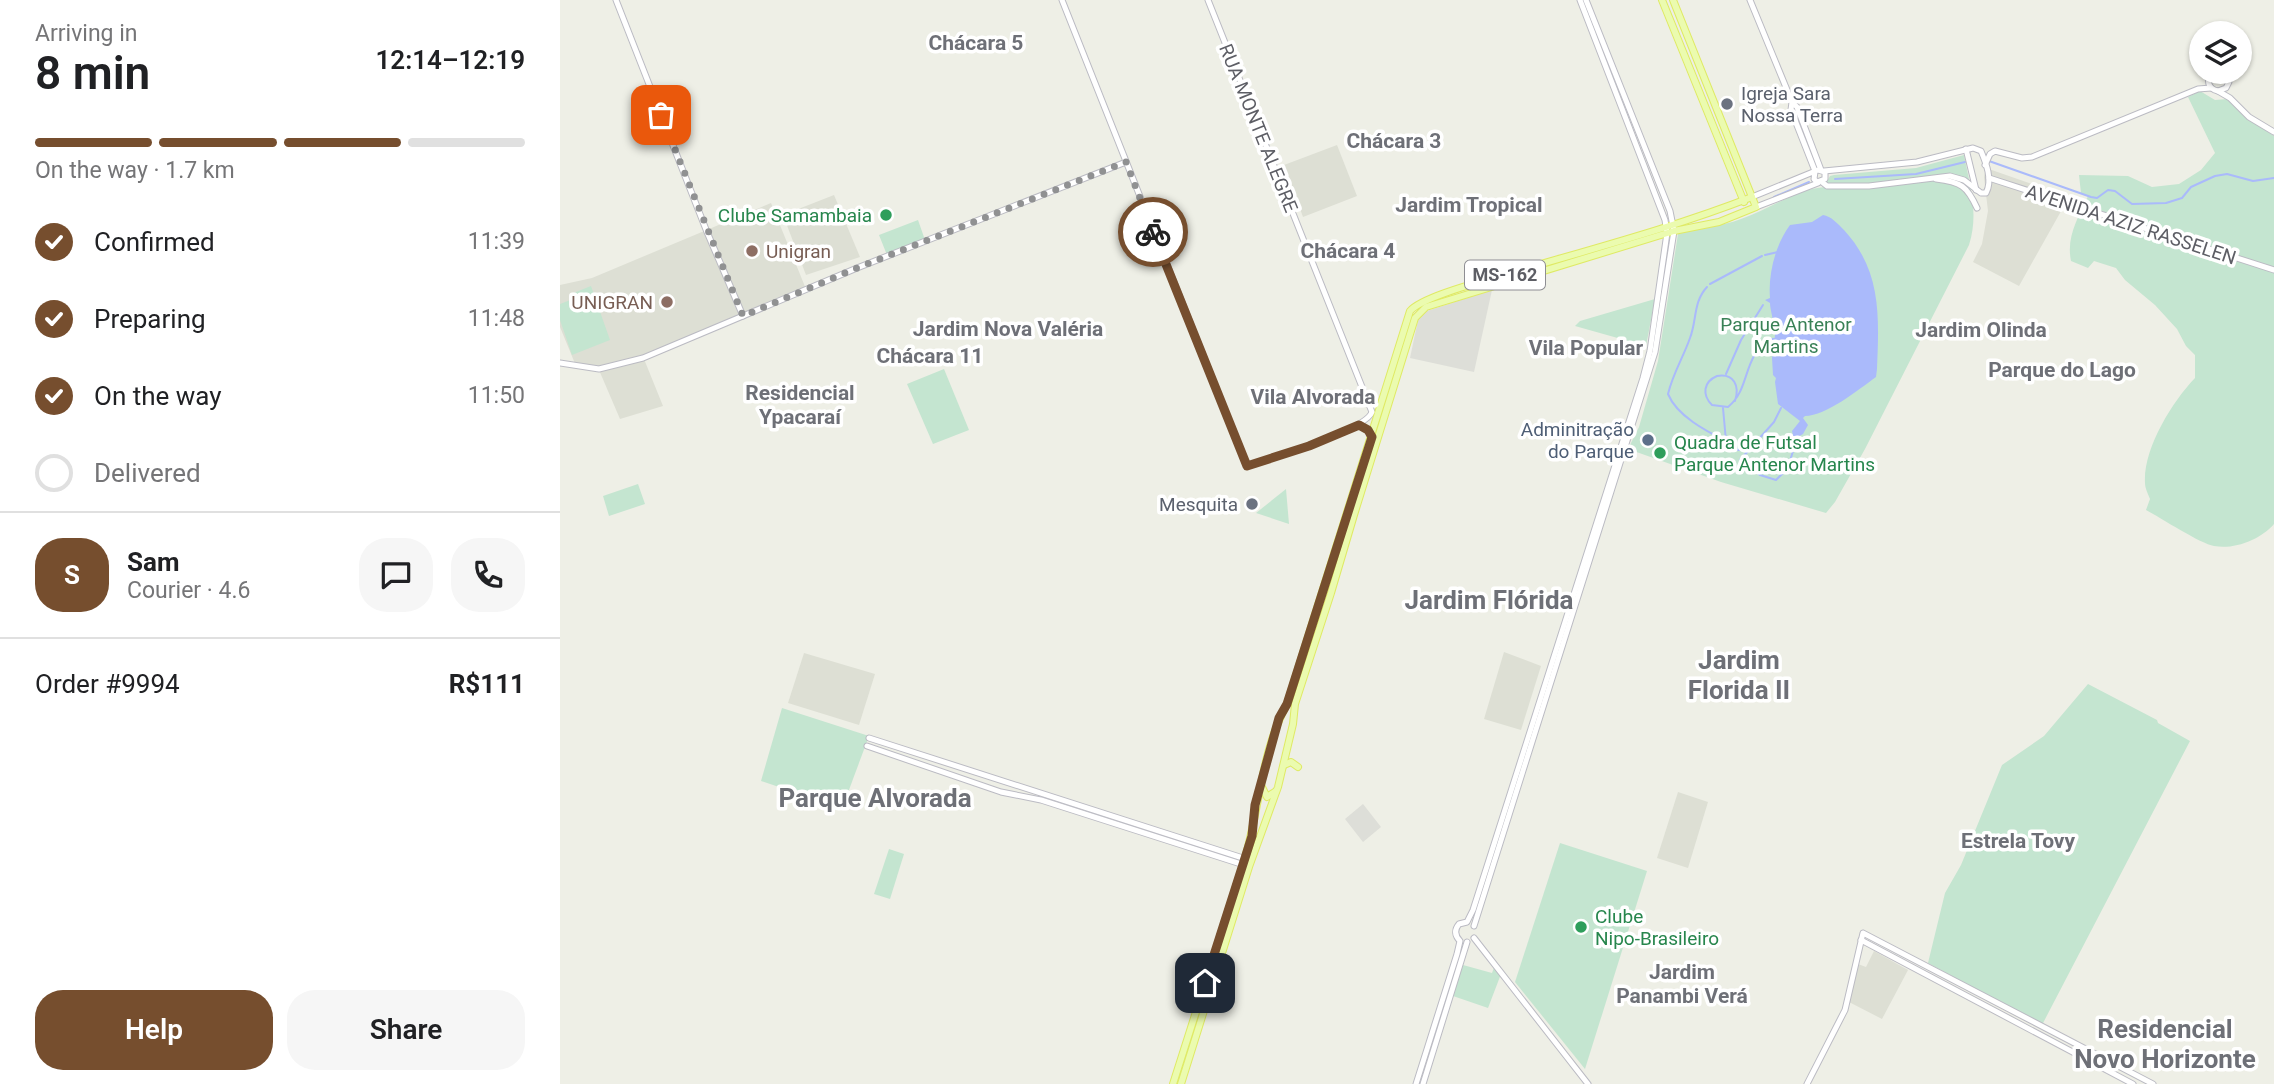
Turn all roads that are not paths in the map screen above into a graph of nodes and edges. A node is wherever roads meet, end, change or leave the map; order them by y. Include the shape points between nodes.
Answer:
1 (616, 0) edge
2 (1062, 0) edge
3 (1208, 0) edge
4 (1580, 0) edge
5 (1586, 0) edge
6 (1662, 0) edge
7 (1672, 0) edge
8 (1750, 0) edge
9 (2202, 84) edge
10 (2209, 84) edge
11 (2228, 85) joint
12 (2211, 88) junction
13 (2198, 89) junction
14 (2218, 91) junction
15 (2230, 98) junction
16 (2274, 132) edge
17 (1966, 149) junction
18 (1126, 162) junction
19 (1985, 165) junction
20 (1819, 171) junction
21 (1933, 178) junction
22 (1989, 178) junction
23 (1821, 182) junction
24 (1976, 191) junction
25 (1752, 197) junction
26 (1743, 201) junction
27 (1756, 207) junction
28 (1977, 208) dead end
29 (1748, 211) junction
30 (1670, 229) junction
31 (2274, 270) edge
32 (743, 316) junction
33 (560, 363) edge
34 (1367, 397) junction
35 (1386, 402) junction
36 (1359, 425) junction
37 (1372, 437) junction
38 (1279, 718) junction
39 (1293, 724) junction
40 (869, 738) dead end
41 (867, 746) dead end
42 (1284, 765) junction
43 (1298, 767) dead end
44 (1261, 783) junction
45 (1278, 788) junction
46 (1247, 862) junction
47 (1481, 896) junction
48 (1467, 922) junction
49 (1474, 926) junction
50 (1474, 938) junction
51 (1861, 940) junction
52 (1460, 941) junction
53 (1467, 943) junction
54 (1173, 1084) edge
55 (1181, 1084) edge
56 (1416, 1084) edge
57 (1423, 1084) edge
58 (1588, 1084) edge
59 (1807, 1084) edge
60 (2133, 1084) edge
61 (2153, 1084) edge

1 - 32 street
2 - 18 street
3 - 34 street, RUA MONTE ALEGRE
4 - 30 street
5 - 30 street via 1657,175
6 - 26 main road
7 - 25 main road
8 - 20 street
9 - 13 street
10 - 12 street
11 - 14 street
11 - 15 street
12 - 13 street
12 - 14 street
13 - 19 street via 2032,157 1990,154
14 - 15 street
15 - 16 street
17 - 19 street via 1981,150
17 - 20 street via 1917,162
17 - 24 street
18 - 32 street
18 - 36 street via 1247,466
19 - 22 street
20 - 23 street via 1826,177
20 - 23 street via 1814,179
20 - 25 street
21 - 23 street via 1838,187
21 - 24 street via 1958,177
21 - 28 street via 1962,185
22 - 24 street via 1988,191
22 - 31 street, AVENIDA AZIZ RASSELEN
23 - 27 street
25 - 26 main road, MS-162
25 - 27 main road
26 - 29 main road
26 - 30 main road, MS-162
27 - 29 main road, MS-162
29 - 30 main road, MS-162 via 1719,222
30 - 35 main road, MS-162 via 1426,307 1415,318
30 - 35 main road, MS-162 via 1417,304 1410,311
30 - 47 street via 1656,352
32 - 33 street via 623,365 599,369
34 - 35 street
34 - 36 street via 1371,416
35 - 37 main road, MS-162
35 - 39 main road, MS-162
36 - 37 street
37 - 38 main road, MS-162
38 - 39 main road
38 - 44 main road, MS-162
39 - 42 main road, MS-162
40 - 46 street
41 - 46 street via 1001,792
42 - 43 main road via 1291,762
42 - 45 main road, MS-162
44 - 45 main road via 1267,797
44 - 46 main road, MS-162
45 - 46 main road, MS-162
46 - 54 main road, MS-162
46 - 55 main road, MS-162
47 - 48 street
47 - 49 street
48 - 49 street
48 - 52 street via 1456,930
49 - 50 street
50 - 53 street
50 - 58 street
51 - 59 street via 1845,1010
51 - 60 street
51 - 61 street via 1863,933
52 - 53 street
52 - 56 street
53 - 57 street

